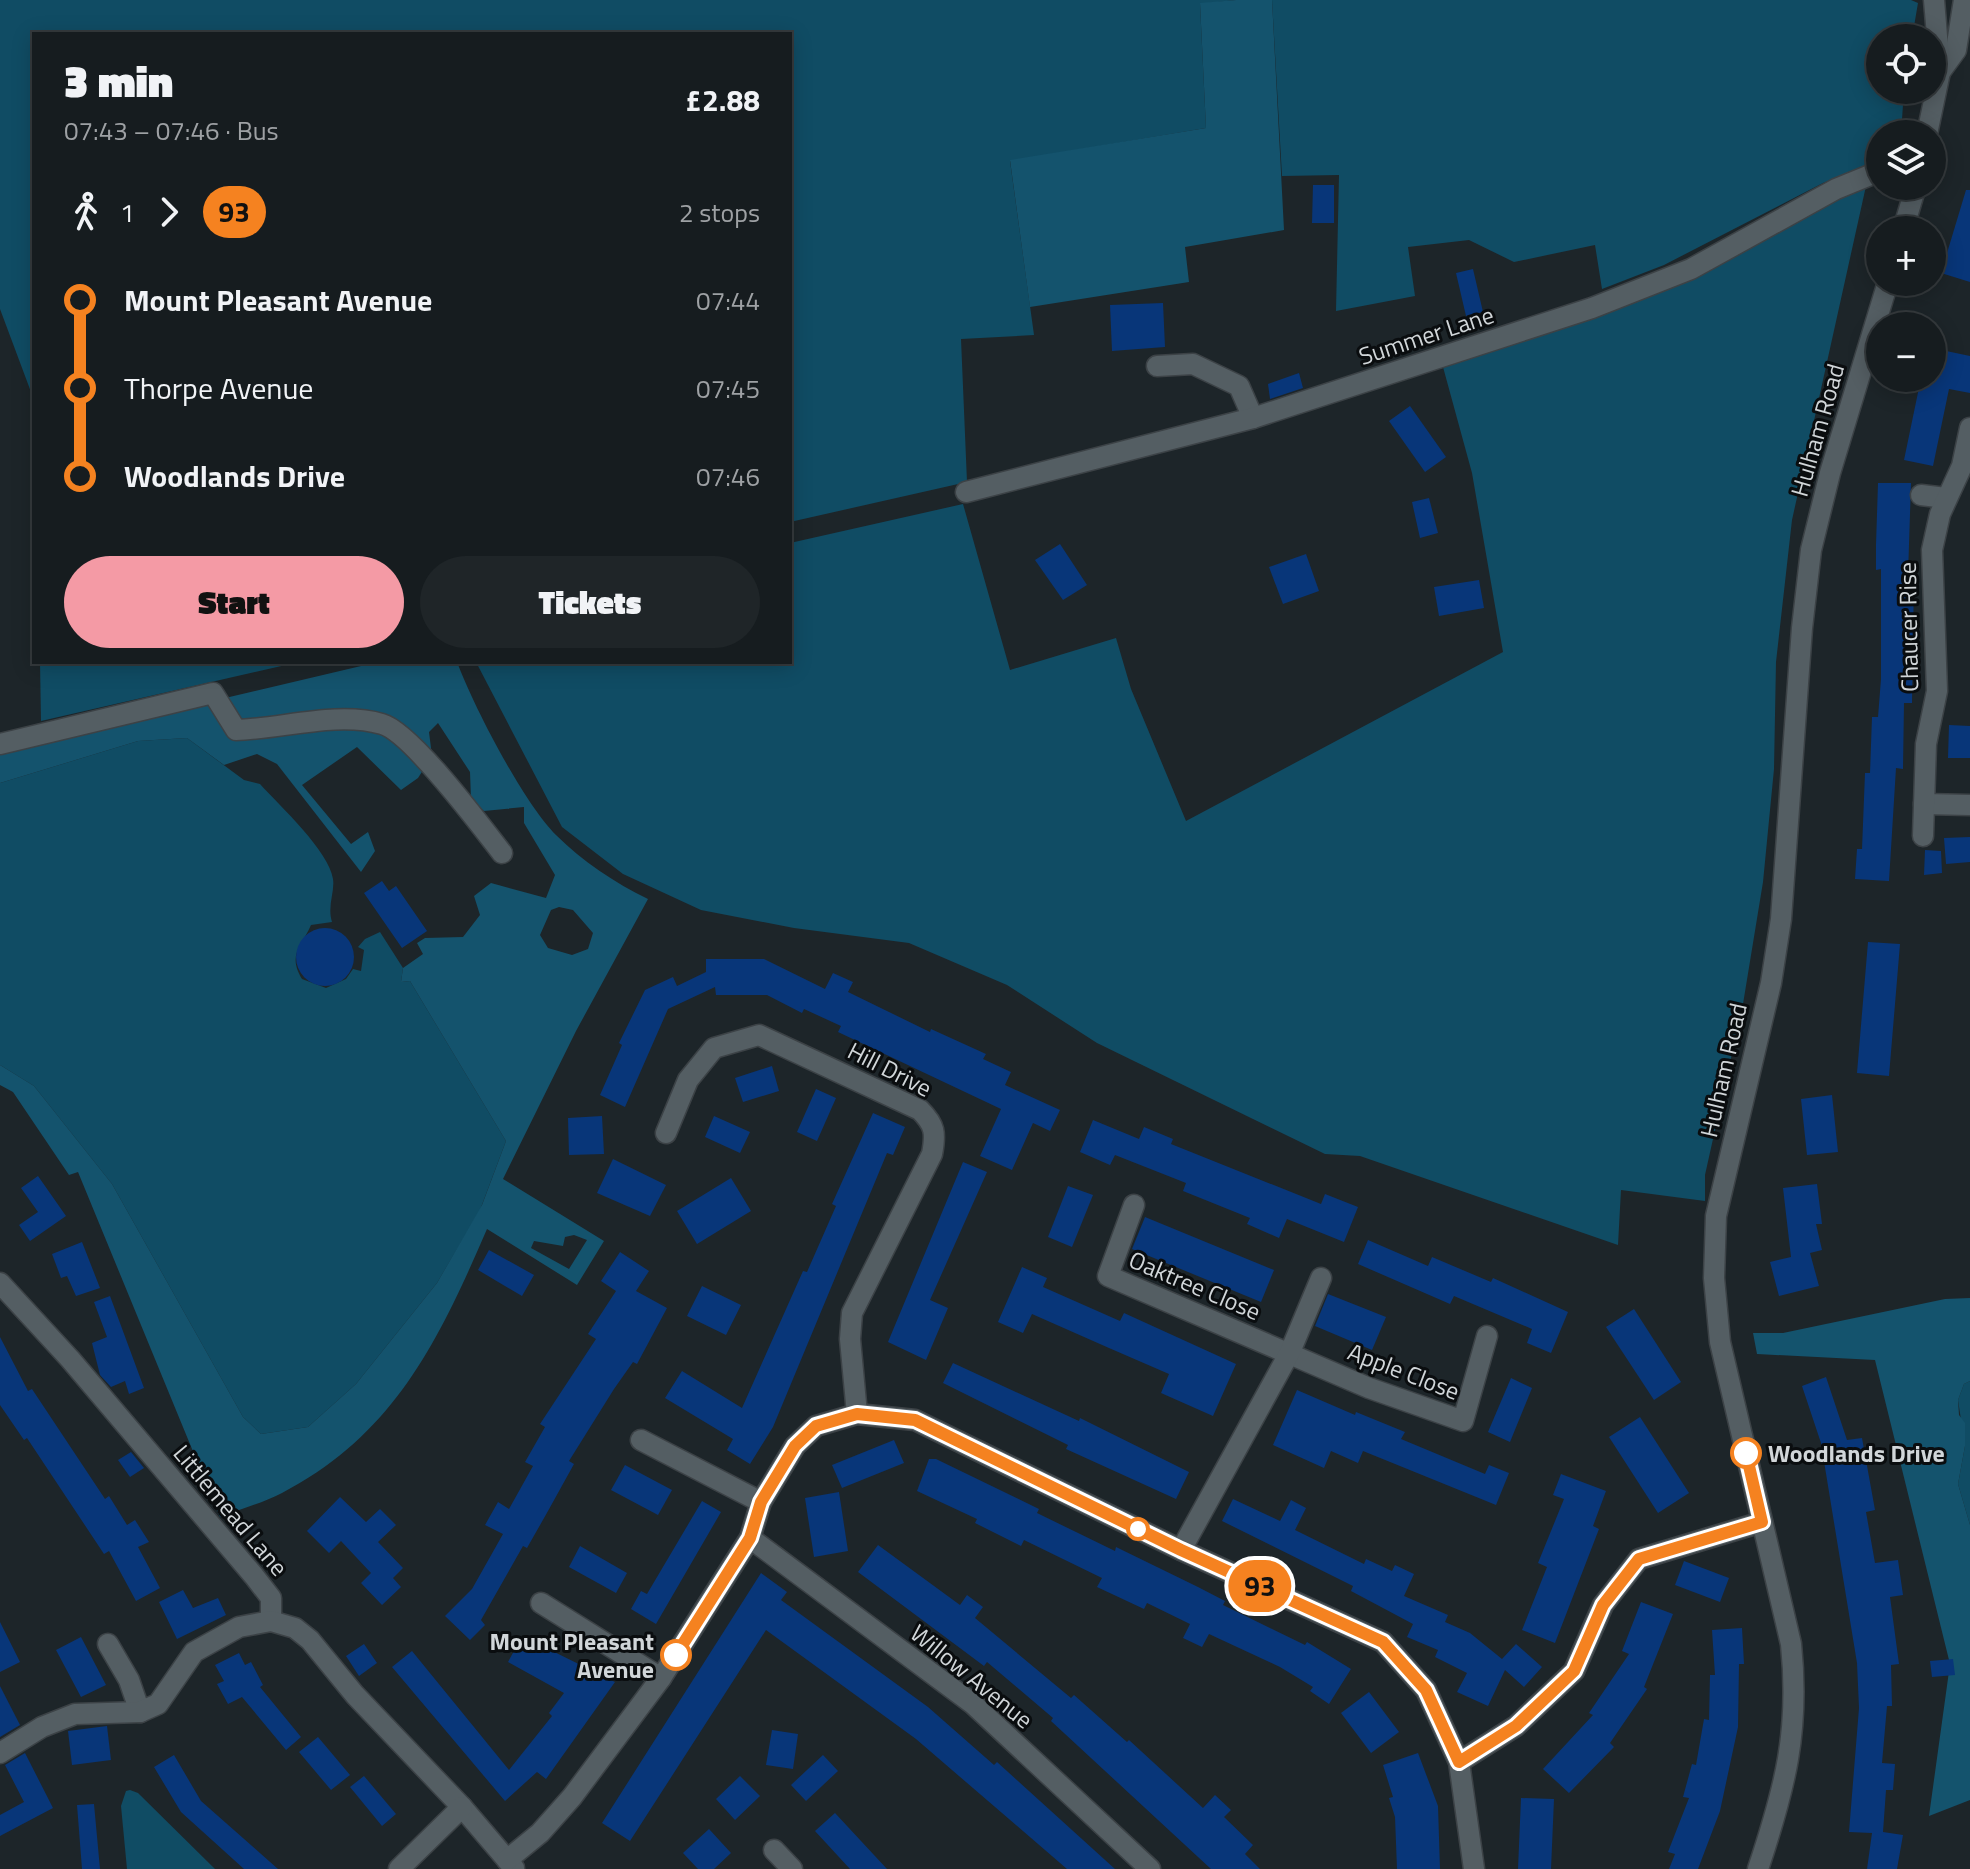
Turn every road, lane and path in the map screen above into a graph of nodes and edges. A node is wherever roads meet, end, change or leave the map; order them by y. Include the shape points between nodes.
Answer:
1 (1934, 0) edge
2 (1964, 0) edge
3 (1936, 24) edge
4 (1946, 64) edge
5 (1866, 177) edge
6 (1884, 296) edge
7 (1157, 366) dead end
8 (1253, 418) junction
9 (1970, 428) edge
10 (966, 492) dead end
11 (1921, 495) dead end
12 (1946, 498) junction
13 (0, 744) edge
14 (1924, 804) junction
15 (1970, 805) edge
16 (1923, 836) dead end
17 (502, 853) dead end
18 (666, 1133) dead end
19 (1134, 1205) dead end
20 (1321, 1278) dead end
21 (0, 1283) edge
22 (1487, 1336) dead end
23 (1290, 1352) junction
24 (857, 1414) junction
25 (641, 1440) dead end
26 (761, 1502) junction
27 (1762, 1522) junction
28 (750, 1538) junction
29 (1181, 1550) junction
30 (541, 1603) dead end
31 (271, 1621) junction
32 (108, 1644) dead end
33 (661, 1678) junction
34 (140, 1712) junction
35 (0, 1753) edge
36 (1459, 1762) junction
37 (462, 1807) junction
38 (774, 1850) dead end
39 (511, 1864) edge
40 (399, 1869) edge
41 (792, 1869) edge
42 (1150, 1869) edge
43 (1474, 1869) edge
44 (1758, 1869) edge

1 - 3 street
2 - 4 street via 1956,50
5 - 8 street, Summer Lane via 1691,269 1479,346
6 - 27 street, Hulham Road via 1811,550 1781,919 1716,1216 1720,1342
7 - 8 street via 1193,364 1239,386
8 - 10 street, Summer Lane
9 - 12 street, Chaucer Rise via 1957,480
11 - 12 street
12 - 14 street, Chaucer Rise via 1932,550 1937,691 1926,744
13 - 17 street via 213,693 236,730 329,721 384,724 434,772
14 - 15 street
14 - 16 street, Chaucer Rise
18 - 24 street, Hill Drive via 688,1080 714,1048 759,1035 920,1110 931,1121 936,1133 932,1154 852,1313
19 - 23 street, Oaktree Close via 1108,1276
20 - 23 street
21 - 31 street, Littlemead Lane via 254,1576 271,1598
22 - 23 street, Apple Close via 1463,1421 1369,1388
23 - 29 street
24 - 26 street via 816,1426 795,1446
24 - 29 street via 915,1420
25 - 26 street
26 - 28 street
27 - 36 street via 1639,1559 1603,1605 1574,1671 1516,1726
27 - 44 street, Hulham Road via 1791,1644 1793,1735 1785,1789
28 - 33 street
28 - 42 street, Willow Avenue via 973,1704
29 - 36 street via 1383,1642 1426,1690
30 - 33 street
31 - 34 street via 239,1627 194,1652 158,1704
31 - 37 street via 295,1628 310,1640
32 - 34 street
33 - 39 street via 572,1797
34 - 35 street via 75,1714
36 - 43 street
37 - 39 street
37 - 40 street
38 - 41 street

